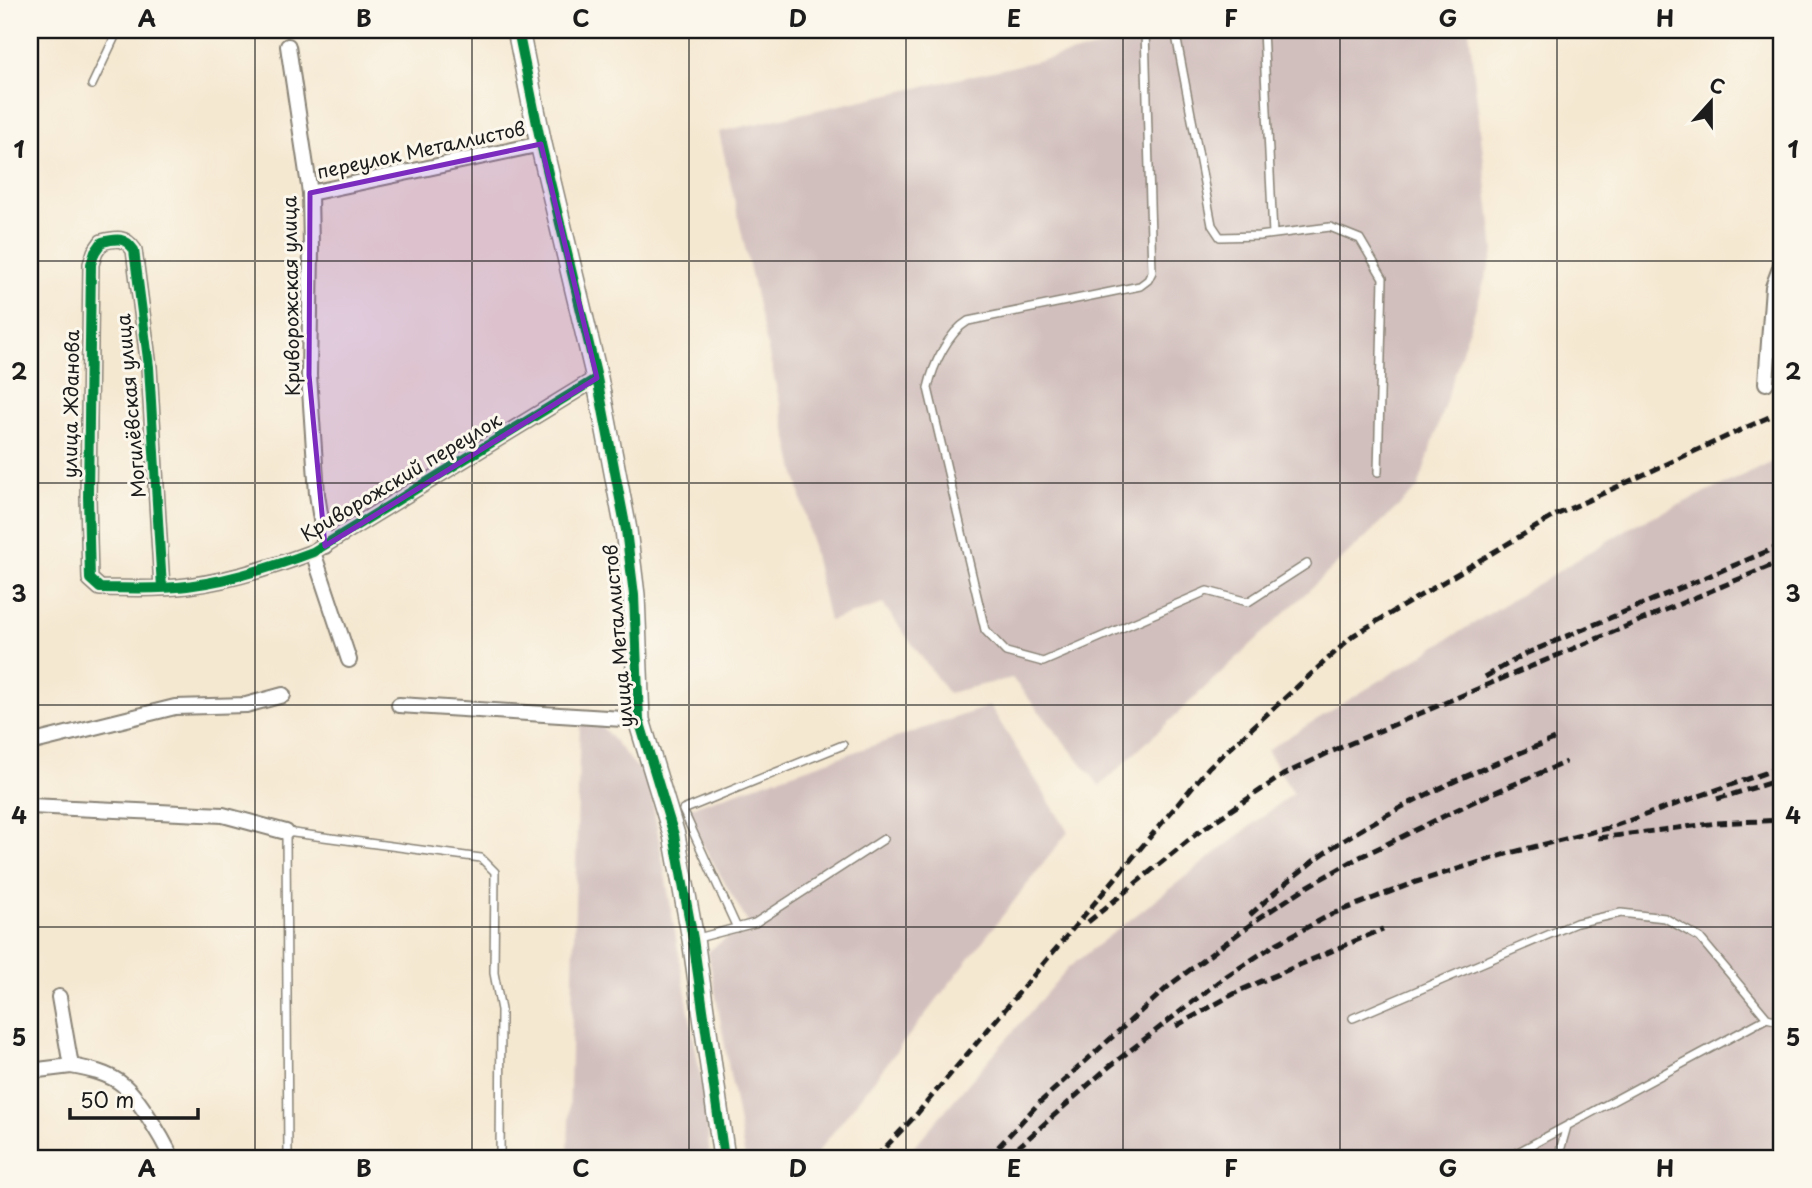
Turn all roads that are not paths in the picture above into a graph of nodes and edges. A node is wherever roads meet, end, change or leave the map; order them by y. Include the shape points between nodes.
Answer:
1 (118, 30) edge
2 (518, 30) edge
3 (1146, 30) edge
4 (1177, 30) edge
5 (1263, 30) edge
6 (288, 46) dead end
7 (92, 85) dead end
8 (541, 144) junction
9 (310, 193) junction
10 (1273, 234) junction
11 (111, 240) joint
12 (1782, 263) edge
13 (597, 377) junction
14 (1766, 383) dead end
15 (1378, 472) dead end
16 (319, 549) junction
17 (1307, 564) dead end
18 (90, 579) joint
19 (162, 588) junction
20 (349, 660) dead end
21 (283, 695) dead end
22 (399, 705) dead end
23 (639, 720) junction
24 (30, 743) edge
25 (843, 745) dead end
26 (30, 806) edge
27 (286, 832) junction
28 (884, 839) dead end
29 (737, 928) junction
30 (693, 939) junction
31 (59, 997) dead end
32 (1353, 1018) dead end
33 (1767, 1018) junction
34 (1782, 1022) edge
35 (71, 1066) junction
36 (30, 1071) edge
37 (1567, 1126) junction
38 (172, 1158) edge
39 (288, 1158) edge
40 (500, 1158) edge
41 (724, 1158) edge
42 (1507, 1158) edge
43 (1558, 1158) edge

1 - 7 lane
2 - 8 street, улица Металлистов
3 - 17 lane via 1152,272 1148,279 1140,286 968,321 956,328 931,376 928,388 985,631 1006,652 1043,662 1207,591 1248,602
4 - 10 lane via 1212,225 1220,237
5 - 10 lane
6 - 9 street, Криворожская улица
8 - 9 street, переулок Металлистов
8 - 13 street, улица Металлистов
9 - 16 street, Криворожская улица via 309,375
10 - 15 lane via 1329,227 1360,239 1382,278
11 - 18 street, улица Жданова via 102,242 91,264
11 - 19 street, Могилёвская улица via 127,241 134,250 149,367
12 - 14 street via 1773,287
13 - 16 street, Криворожский переулок
13 - 23 street, улица Металлистов via 628,543
16 - 19 street, Криворожский переулок via 262,569
16 - 20 street, Криворожская улица
18 - 19 street, Криворожский переулок via 100,588
21 - 24 street via 246,705 175,707
22 - 23 street
23 - 30 street, улица Металлистов via 674,835
25 - 29 lane via 683,810
26 - 27 street via 223,815
27 - 39 lane
27 - 40 lane via 481,858 495,872 494,973 501,1010
28 - 29 lane via 755,923
29 - 30 lane
30 - 41 street, улица Металлистов
31 - 35 street
32 - 33 lane via 1576,923 1621,913 1665,918 1700,938
33 - 34 lane
33 - 37 lane
35 - 36 street
35 - 38 street via 91,1069 122,1084
37 - 42 lane
37 - 43 lane

